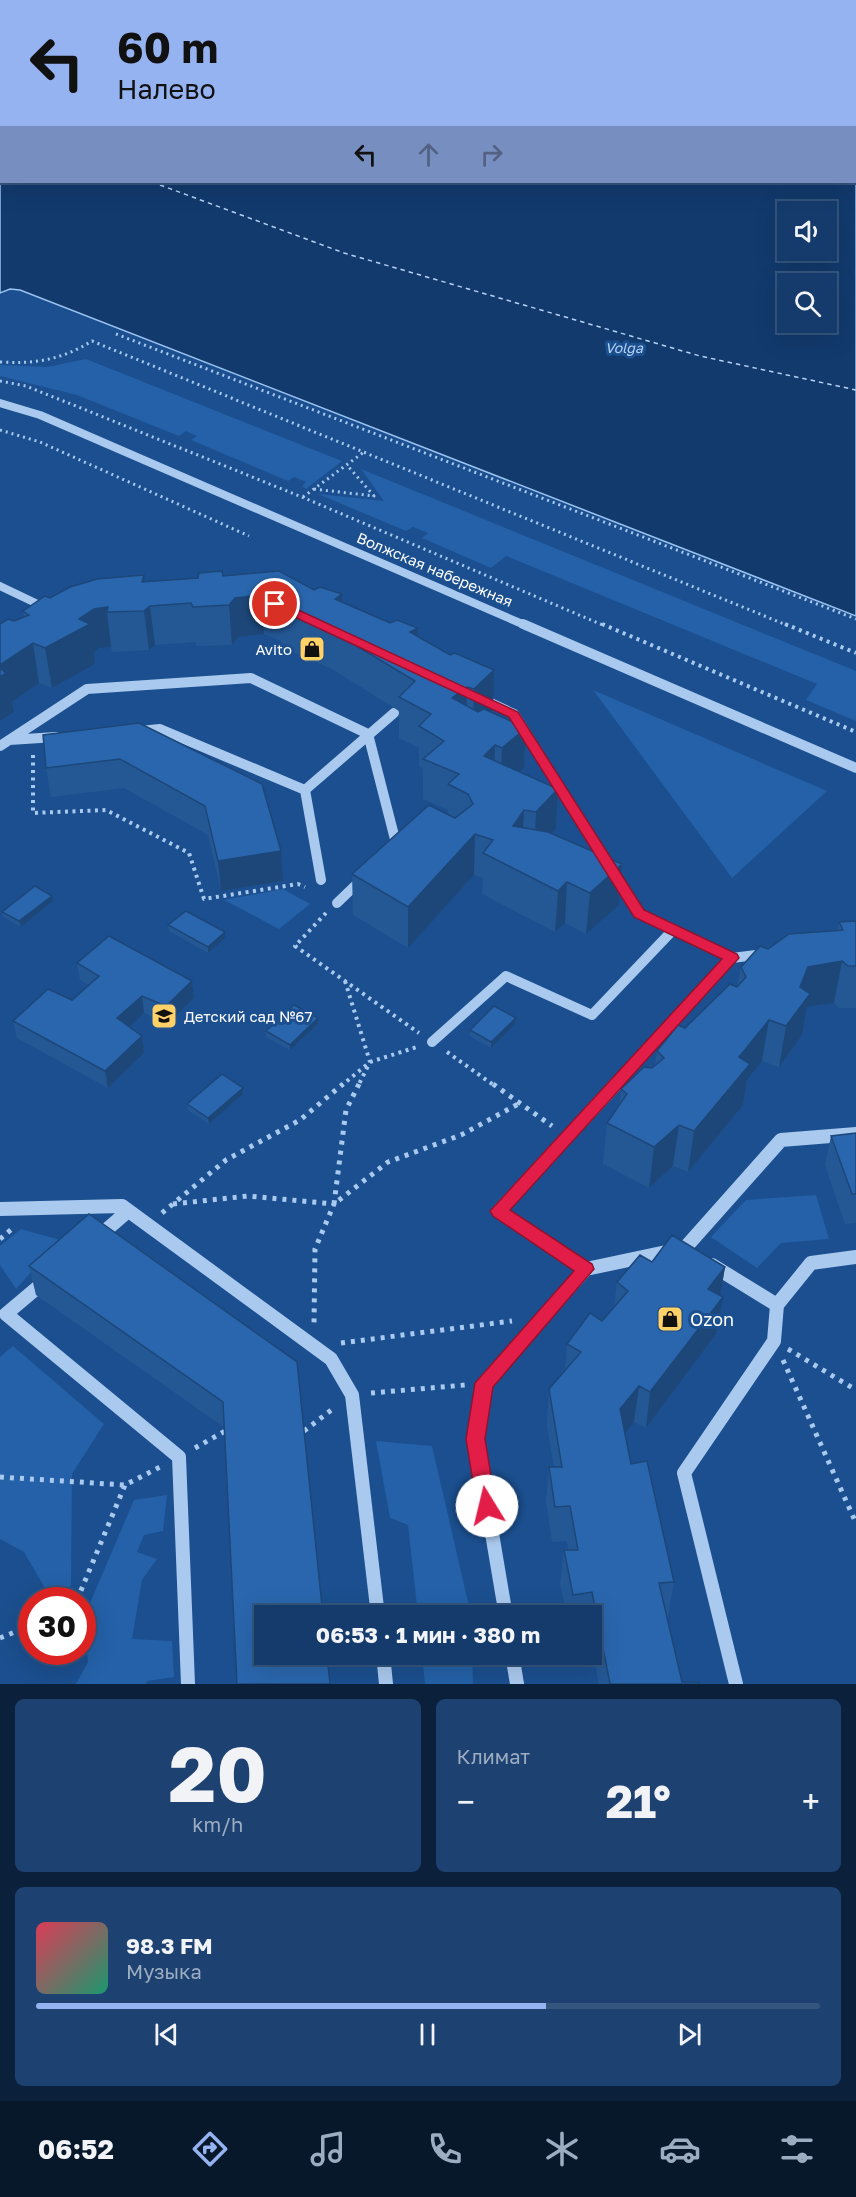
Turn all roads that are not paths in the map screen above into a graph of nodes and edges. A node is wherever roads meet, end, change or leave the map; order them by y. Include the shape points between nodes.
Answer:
1 (0, 403) edge
2 (0, 586) edge
3 (50, 616) edge
4 (466, 692) edge
5 (394, 713) dead end
6 (125, 732) edge
7 (368, 734) junction
8 (67, 736) edge
9 (3, 743) edge
10 (856, 768) edge
11 (305, 790) junction
12 (389, 855) edge
13 (371, 871) edge
14 (321, 880) dead end
15 (337, 903) road end
16 (673, 930) junction
17 (777, 952) edge
18 (732, 958) junction
19 (432, 1042) road end
20 (856, 1134) edge
21 (0, 1209) edge
22 (127, 1212) junction
23 (84, 1248) edge
24 (694, 1254) junction
25 (856, 1257) edge
26 (586, 1269) junction
27 (58, 1270) edge
28 (777, 1305) junction
29 (377, 1605) edge
30 (504, 1605) edge
31 (384, 1665) edge
32 (514, 1665) edge
33 (188, 1684) edge
34 (386, 1684) edge
35 (517, 1684) edge
36 (736, 1684) edge

1 - 10 street, Волжская набережная via 51,420
2 - 3 street
4 - 16 street via 514,714 639,914
5 - 7 street
6 - 11 street via 160,729
7 - 9 street via 251,678 87,689
7 - 11 street
7 - 12 street via 398,847
8 - 9 street
11 - 14 street
13 - 15 street
16 - 18 street
16 - 19 street via 592,1015 506,976
17 - 18 street
18 - 26 street via 499,1211
20 - 24 street via 781,1140
21 - 22 street via 122,1206
22 - 23 street
22 - 29 street via 331,1359 352,1395
24 - 26 street
24 - 28 street
25 - 28 street via 811,1263
26 - 30 street via 484,1383 476,1439
27 - 33 street via 6,1314 178,1457
28 - 36 street via 774,1341 684,1473
31 - 34 street
32 - 35 street

